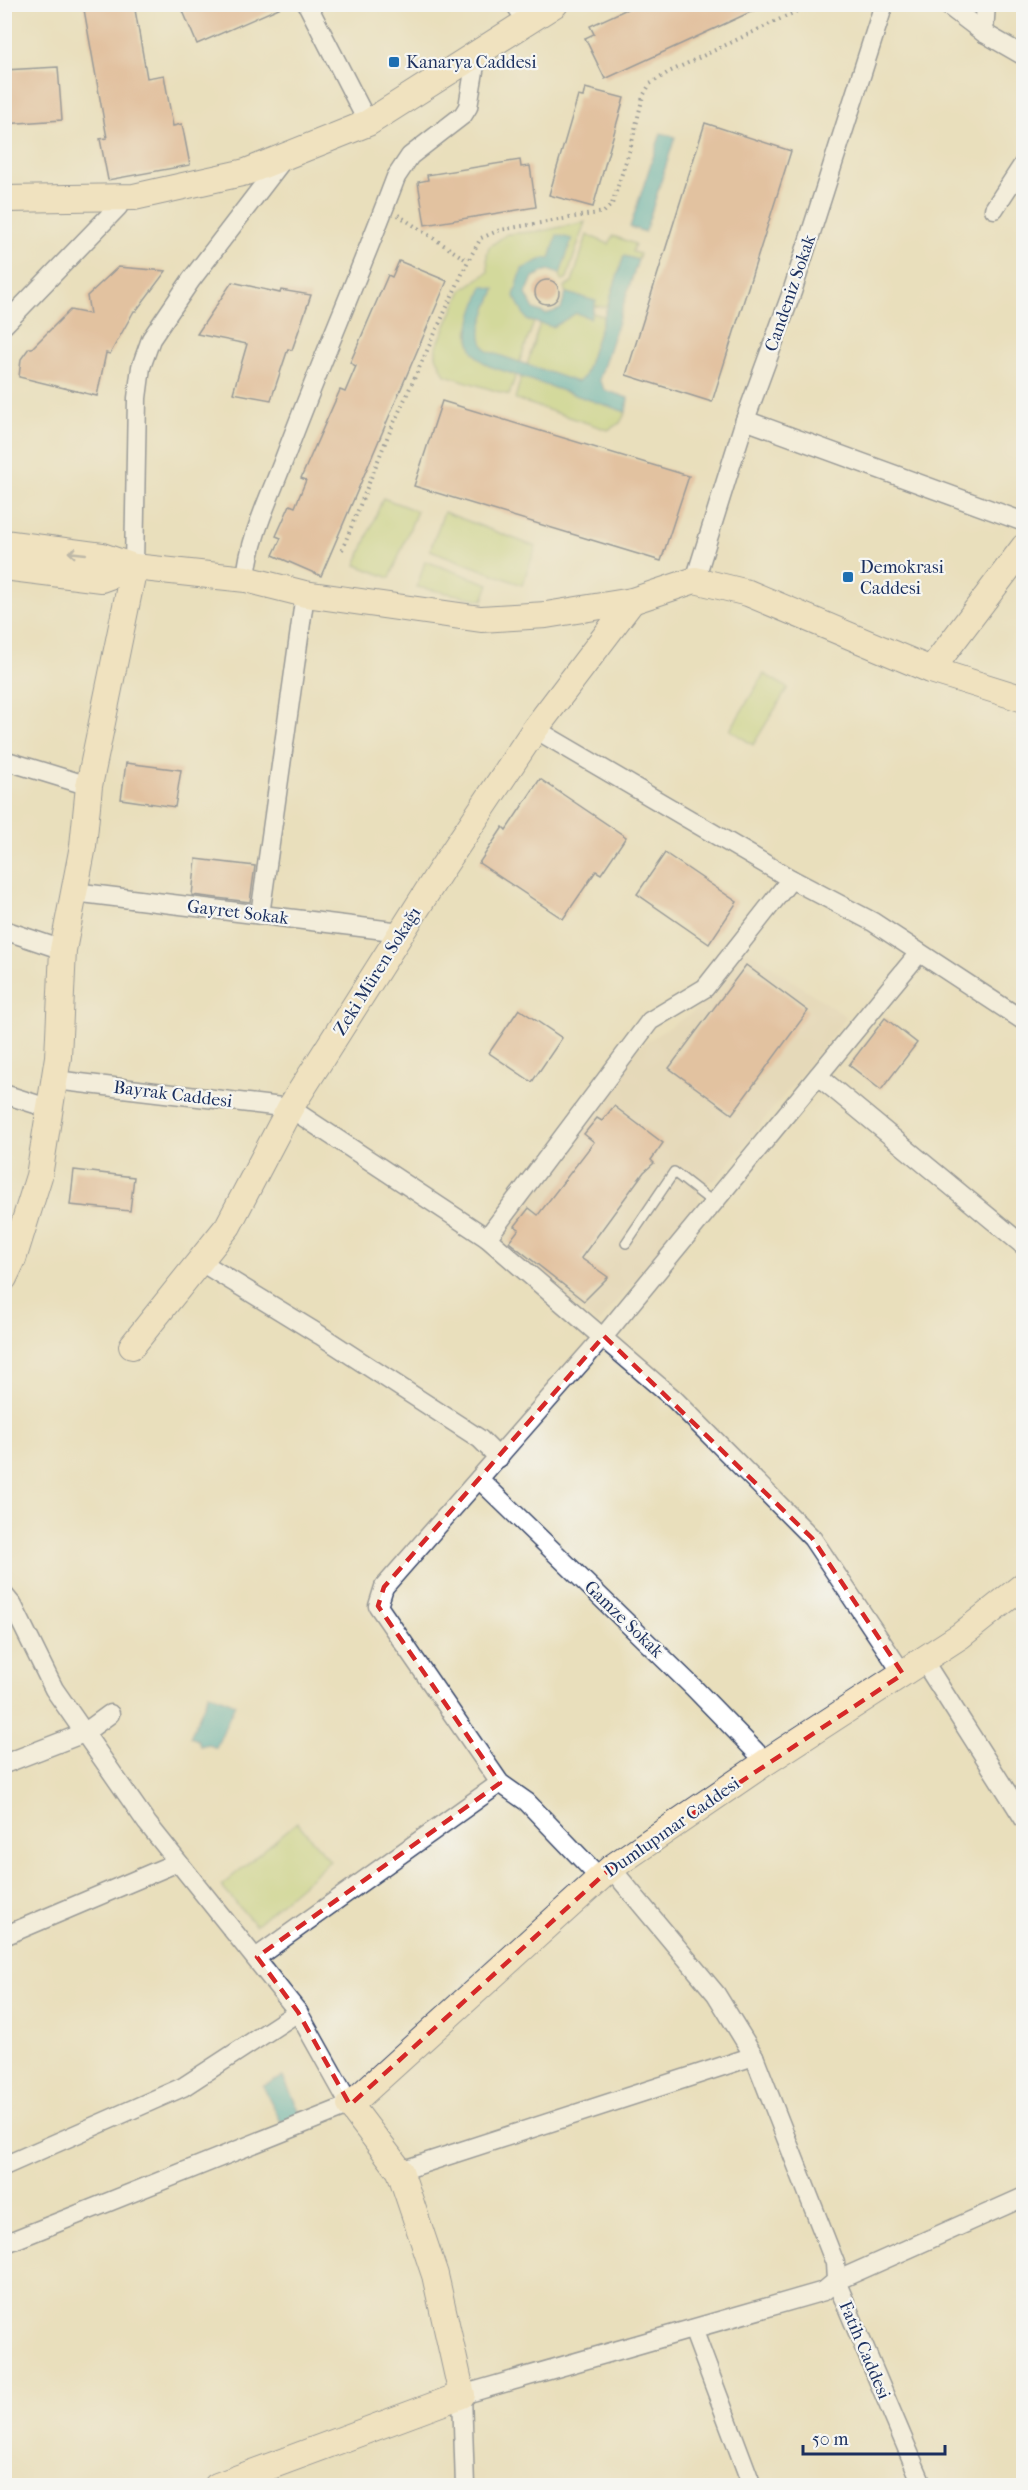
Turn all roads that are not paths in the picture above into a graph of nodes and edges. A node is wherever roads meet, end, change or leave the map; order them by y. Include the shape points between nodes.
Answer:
1 (307, 4) edge
2 (555, 4) edge
3 (884, 4) edge
4 (946, 4) edge
5 (986, 4) edge
6 (521, 13) edge
7 (984, 33) junction
8 (477, 53) junction
9 (1023, 57) edge
10 (368, 123) junction
11 (285, 157) junction
12 (1023, 163) edge
13 (123, 197) junction
14 (4, 199) edge
15 (994, 210) dead end
16 (4, 325) edge
17 (745, 420) junction
18 (1023, 522) edge
19 (4, 543) edge
20 (1023, 547) edge
21 (4, 567) edge
22 (134, 567) junction
23 (246, 579) junction
24 (695, 580) junction
25 (304, 594) junction
26 (633, 601) junction
27 (931, 670) junction
28 (1023, 699) edge
29 (535, 729) junction
30 (4, 760) edge
31 (89, 786) junction
32 (791, 879) junction
33 (74, 891) junction
34 (260, 915) junction
35 (4, 930) edge
36 (401, 932) junction
37 (63, 950) junction
38 (919, 953) junction
39 (1023, 1021) edge
40 (818, 1076) junction
41 (55, 1080) junction
42 (4, 1094) edge
43 (290, 1108) junction
44 (51, 1109) junction
45 (715, 1204) junction
46 (487, 1238) junction
47 (626, 1244) dead end
48 (1023, 1246) edge
49 (201, 1262) junction
50 (7, 1264) edge
51 (604, 1336) junction
52 (132, 1346) dead end
53 (499, 1458) junction
54 (479, 1479) junction
55 (1023, 1585) edge
56 (4, 1595) edge
57 (11, 1616) edge
58 (913, 1667) junction
59 (110, 1714) dead end
60 (84, 1733) junction
61 (766, 1762) junction
62 (4, 1764) edge
63 (500, 1783) junction
64 (1023, 1819) edge
65 (178, 1862) junction
66 (605, 1873) junction
67 (4, 1936) edge
68 (256, 1958) junction
69 (298, 2012) junction
70 (754, 2056) junction
71 (350, 2105) junction
72 (4, 2166) edge
73 (400, 2171) junction
74 (1023, 2197) edge
75 (4, 2244) edge
76 (836, 2281) junction
77 (693, 2329) junction
78 (462, 2395) junction
79 (217, 2486) edge
80 (465, 2486) edge
81 (752, 2486) edge
82 (923, 2486) edge

1 - 10 street
2 - 6 street
3 - 17 street, Candeniz Sokak via 792,292
4 - 7 street
5 - 7 street
6 - 8 street
7 - 9 street
8 - 10 street
8 - 23 street via 463,115 410,156 396,177 323,355 261,522
10 - 11 street
11 - 13 street via 246,172
11 - 22 street via 151,339 141,367 137,398
12 - 15 street
13 - 14 street
13 - 16 street via 118,207
17 - 18 street
17 - 24 street, Candeniz Sokak
22 -> 19 street via 102,556
20 - 27 street
21 - 22 street via 101,579
22 - 23 street
22 - 31 street
23 - 25 street
24 - 26 street
24 - 27 street via 748,593
25 - 26 street via 481,619 546,615
25 - 34 street
26 - 29 street, Zeki Müren Sokağı
27 - 28 street
29 - 32 street
29 - 36 street, Zeki Müren Sokağı
30 - 31 street
31 - 33 street
32 - 38 street via 873,922
32 - 46 street via 705,988 650,1021
33 - 34 street, Gayret Sokak
33 - 37 street
34 - 36 street, Gayret Sokak
35 - 37 street
36 - 43 street, Zeki Müren Sokağı
37 - 41 street
38 - 39 street
38 - 40 street
40 - 45 street
40 - 48 street
41 - 43 street, Bayrak Caddesi
41 - 44 street
42 - 44 street
43 - 46 street
43 - 49 street, Zeki Müren Sokağı via 228,1226
44 - 50 street via 39,1176
45 - 47 lane via 674,1172
45 - 51 street
46 - 51 street
49 - 52 street, Zeki Müren Sokağı
49 - 53 street via 480,1439
51 - 53 street
51 - 58 street via 675,1400 812,1538
53 - 54 street
54 - 61 street, Gamze Sokak
54 - 63 street via 384,1587 378,1606
55 - 58 street, Dumlupınar Caddesi via 960,1636
56 - 57 street
57 - 60 street
58 - 61 street, Dumlupınar Caddesi
58 - 64 street
59 - 60 street
60 - 62 street
60 - 65 street
61 - 66 street, Dumlupınar Caddesi
63 - 66 street, Fatih Caddesi via 527,1802
63 - 68 street
65 - 67 street
65 - 68 street
66 - 70 street, Fatih Caddesi via 716,1994
66 - 71 street, Dumlupınar Caddesi
68 - 69 street
69 - 71 street
69 - 72 street via 183,2087
70 - 73 street
70 - 76 street, Fatih Caddesi via 835,2263
71 - 73 street
71 - 75 street
73 - 78 street via 435,2275
74 - 76 street
76 - 77 street via 824,2291
76 - 82 street, Fatih Caddesi
77 - 78 street
77 - 81 street
78 - 79 street
78 - 80 street

